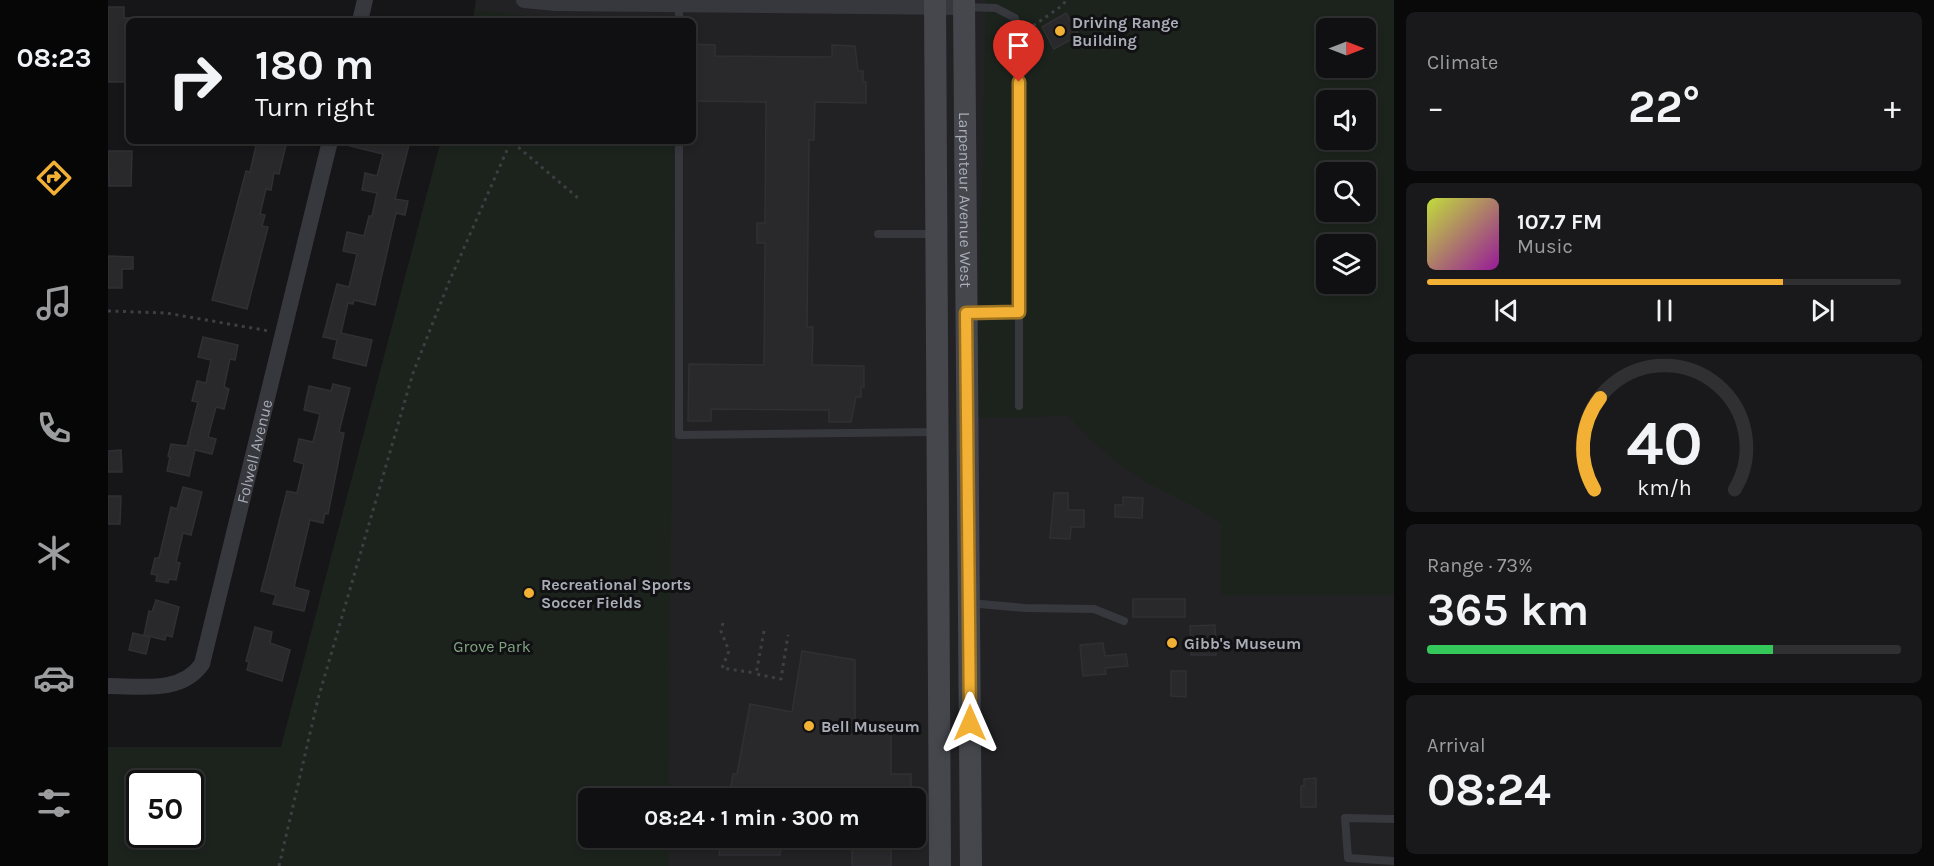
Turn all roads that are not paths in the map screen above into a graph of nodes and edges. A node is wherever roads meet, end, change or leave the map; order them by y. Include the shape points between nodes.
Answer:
1 (365, 0) edge
2 (524, 0) edge
3 (679, 3) junction
4 (935, 3) edge
5 (964, 3) edge
6 (361, 18) edge
7 (679, 18) edge
8 (329, 144) edge
9 (679, 144) edge
10 (878, 234) dead end
11 (936, 234) junction
12 (1019, 312) junction
13 (966, 313) junction
14 (1019, 405) dead end
15 (938, 432) junction
16 (938, 584) junction
17 (969, 592) junction
18 (1124, 621) dead end
19 (108, 686) edge
20 (1394, 819) edge
21 (1394, 861) edge
22 (940, 866) edge
23 (971, 866) edge

1 - 6 street
2 - 3 street
3 - 4 street
3 - 7 lane
4 - 5 street
4 - 11 main road, Larpenteur Avenue West
5 - 12 lane via 996,8 1015,18 1019,36
5 - 13 main road, Larpenteur Avenue West
8 - 19 street, Folwell Avenue via 202,664 190,677 174,684
9 - 15 lane via 679,435
10 - 11 lane
11 - 15 main road, Larpenteur Avenue West
12 - 13 lane
12 - 14 lane
13 - 17 main road, Larpenteur Avenue West
15 - 16 main road, Larpenteur Avenue West
16 - 17 main road
16 - 22 main road, Larpenteur Avenue West
17 - 18 lane via 1024,608 1094,609
17 - 23 main road, Larpenteur Avenue West
20 - 21 lane via 1345,818 1348,858

